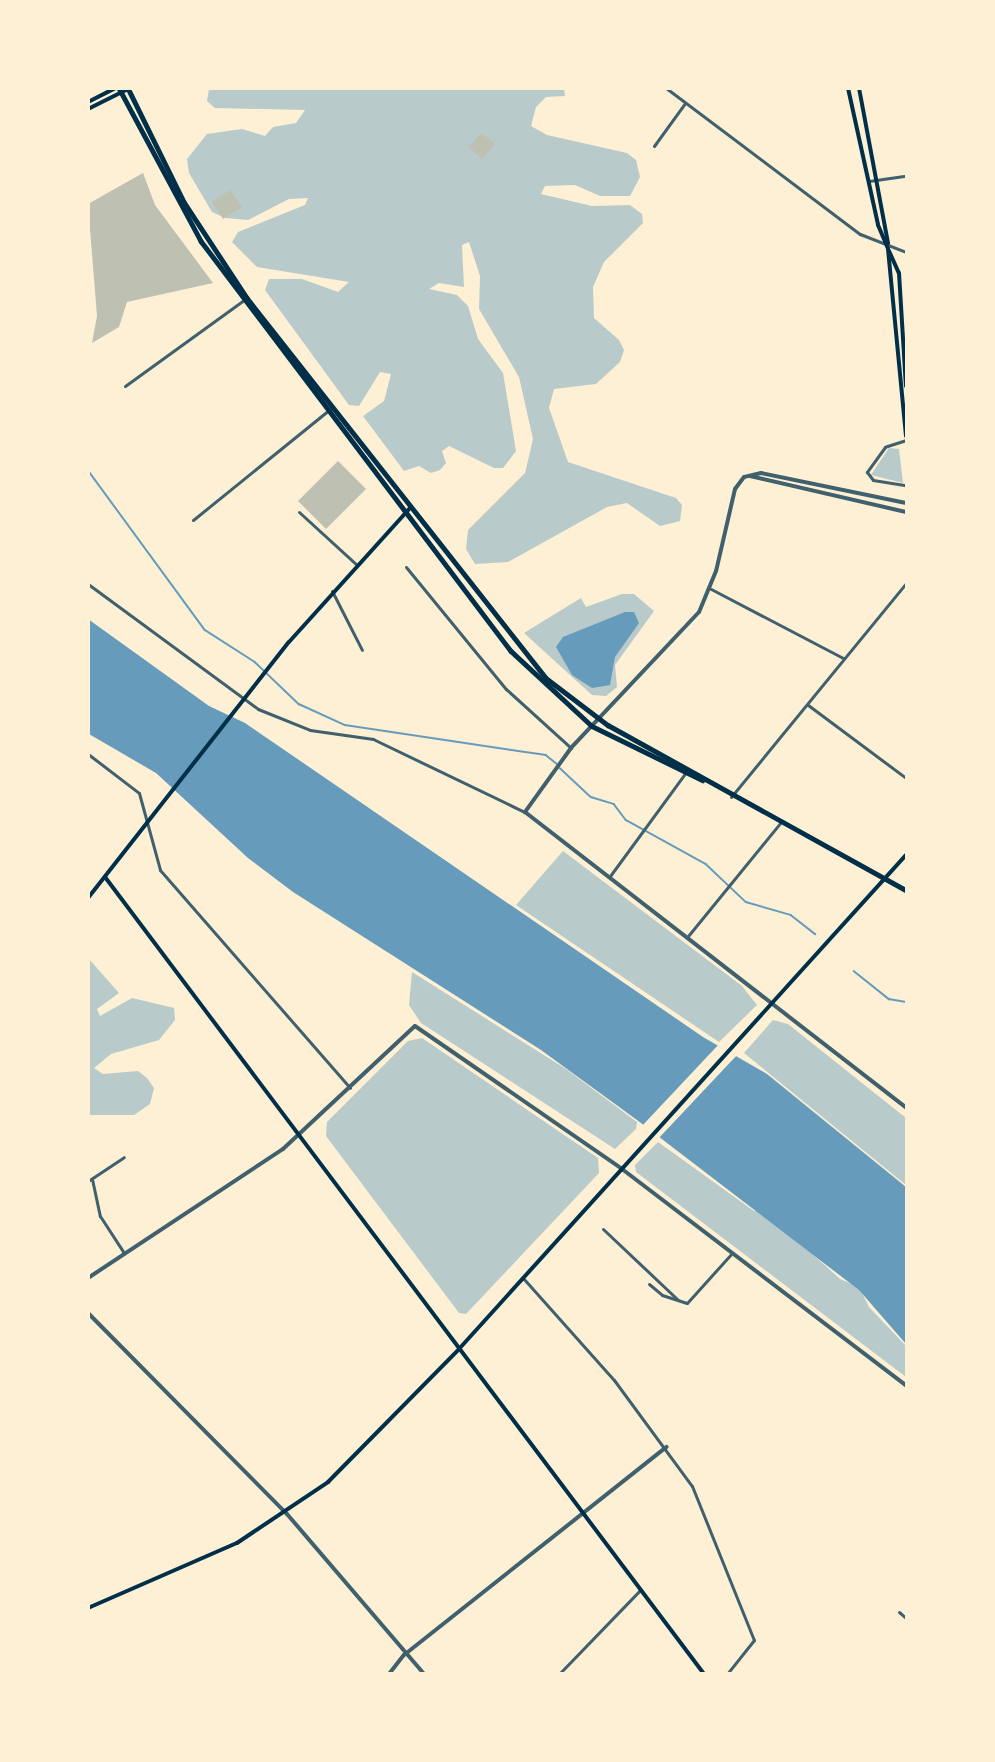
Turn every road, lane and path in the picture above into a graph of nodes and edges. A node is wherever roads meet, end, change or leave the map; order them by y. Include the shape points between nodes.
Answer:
1 (666, 88) edge
2 (848, 88) edge
3 (859, 88) edge
4 (129, 89) edge
5 (118, 90) edge
6 (88, 102) edge
7 (685, 103) junction
8 (88, 109) edge
9 (654, 147) dead end
10 (906, 176) edge
11 (876, 180) junction
12 (869, 181) junction
13 (888, 249) junction
14 (906, 252) edge
15 (244, 299) junction
16 (125, 386) dead end
17 (906, 386) edge
18 (333, 407) junction
19 (327, 411) junction
20 (906, 438) edge
21 (749, 475) junction
22 (906, 485) edge
23 (906, 503) edge
24 (411, 507) junction
25 (299, 512) dead end
26 (906, 512) edge
27 (404, 513) junction
28 (194, 520) dead end
29 (357, 565) junction
30 (406, 567) dead end
31 (906, 583) edge
32 (88, 584) edge
33 (711, 589) junction
34 (332, 591) junction
35 (362, 650) dead end
36 (843, 658) junction
37 (808, 705) junction
38 (598, 719) junction
39 (592, 726) junction
40 (571, 748) junction
41 (88, 754) edge
42 (689, 768) junction
43 (685, 774) junction
44 (906, 778) edge
45 (707, 781) junction
46 (731, 797) junction
47 (525, 812) junction
48 (780, 823) junction
49 (906, 855) edge
50 (610, 876) junction
51 (105, 877) junction
52 (887, 879) junction
53 (906, 890) edge
54 (88, 898) edge
55 (688, 936) junction
56 (774, 1004) junction
57 (350, 1088) junction
58 (906, 1108) edge
59 (302, 1134) junction
60 (124, 1157) dead end
61 (622, 1169) junction
62 (90, 1180) edge
63 (603, 1229) dead end
64 (733, 1252) junction
65 (124, 1253) junction
66 (522, 1277) junction
67 (88, 1278) edge
68 (649, 1284) dead end
69 (679, 1302) junction
70 (88, 1313) edge
71 (459, 1349) junction
72 (906, 1385) edge
73 (666, 1447) junction
74 (582, 1510) junction
75 (287, 1514) junction
76 (641, 1589) junction
77 (88, 1608) edge
78 (899, 1612) dead end
79 (906, 1618) edge
80 (404, 1655) junction
81 (389, 1674) edge
82 (424, 1674) edge
83 (559, 1674) edge
84 (704, 1674) edge
85 (727, 1674) edge

1 - 7 street
2 - 12 main road
3 - 11 main road
4 - 5 main road
4 - 15 main road via 189,210
5 - 6 main road
5 - 8 main road
5 - 15 main road via 201,241
7 - 9 street
7 - 13 street via 860,234
10 - 11 street
11 - 12 street
11 - 13 main road
12 - 13 main road
13 - 14 street
13 - 17 main road via 899,273
13 - 20 main road
15 - 16 street
15 - 18 main road
15 - 19 main road
18 - 19 street
18 - 24 main road
19 - 27 main road
19 - 28 street
20 - 22 street via 885,447 867,472 873,480
21 - 23 street
21 - 26 street
21 - 33 street via 735,489
24 - 27 main road
24 - 38 main road via 527,658
25 - 29 street
27 - 29 main road
27 - 39 main road via 528,671
29 - 34 main road
30 - 40 street via 499,681
31 - 36 street
32 - 47 street via 258,708 310,730 373,739
33 - 36 street
33 - 38 street via 692,621
34 - 35 street
34 - 51 main road
36 - 37 street
37 - 44 street
37 - 46 street
38 - 39 street
38 - 42 main road
39 - 40 street
39 - 43 main road
40 - 47 street
41 - 57 street via 145,800 160,870
42 - 43 street
42 - 45 main road
43 - 45 main road
43 - 50 street
45 - 46 main road
46 - 48 main road
47 - 50 street
48 - 52 main road
48 - 55 street
49 - 52 main road
50 - 55 street
51 - 54 main road
51 - 59 main road
52 - 53 main road
52 - 56 main road
55 - 56 street
56 - 58 street
56 - 61 main road via 751,1024
57 - 59 street
57 - 61 street via 415,1026
59 - 65 street
59 - 71 main road
60 - 62 street
61 - 64 street
61 - 66 main road
62 - 65 street via 100,1216
63 - 69 street
64 - 69 street via 691,1299
64 - 72 street
65 - 67 street
66 - 71 main road
66 - 73 street
68 - 69 street
70 - 75 street
71 - 74 main road
71 - 75 main road via 328,1482
73 - 74 street
73 - 85 street via 692,1486 754,1640
74 - 76 main road
74 - 80 street
75 - 77 main road via 204,1560
75 - 80 street
76 - 83 street
76 - 84 main road
78 - 79 street
80 - 81 street
80 - 82 street

